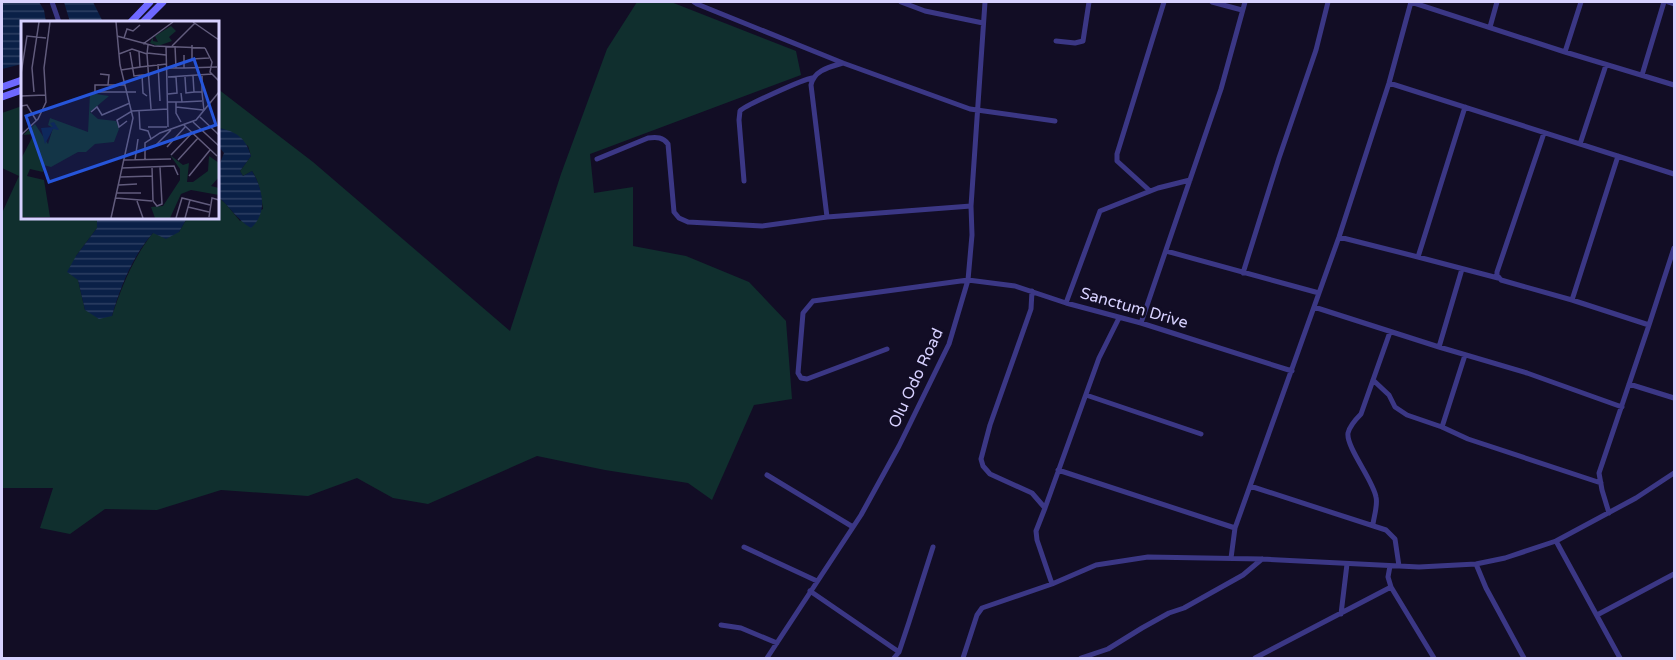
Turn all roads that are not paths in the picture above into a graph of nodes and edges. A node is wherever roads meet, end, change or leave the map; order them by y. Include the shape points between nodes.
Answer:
1 (52, 2) edge
2 (150, 2) edge
3 (163, 2) edge
4 (694, 2) edge
5 (902, 2) edge
6 (985, 2) edge
7 (1089, 2) edge
8 (1164, 2) edge
9 (1212, 2) edge
10 (1245, 2) edge
11 (1328, 2) edge
12 (1411, 2) edge
13 (1497, 2) edge
14 (1581, 2) edge
15 (1666, 2) edge
16 (1674, 4) edge
17 (1242, 10) junction
18 (59, 21) edge
19 (132, 21) edge
20 (144, 21) edge
21 (983, 23) junction
22 (1490, 27) junction
23 (1056, 41) dead end
24 (1565, 52) junction
25 (843, 63) junction
26 (1606, 64) junction
27 (1642, 75) junction
28 (812, 78) junction
29 (21, 80) edge
30 (1389, 83) junction
31 (1674, 85) edge
32 (2, 87) edge
33 (21, 90) edge
34 (2, 97) edge
35 (1465, 107) junction
36 (978, 111) junction
37 (1055, 121) dead end
38 (1544, 133) junction
39 (1580, 144) junction
40 (1618, 156) junction
41 (597, 159) dead end
42 (1674, 174) edge
43 (1190, 180) junction
44 (744, 181) dead end
45 (1150, 191) junction
46 (971, 206) junction
47 (827, 217) junction
48 (1340, 237) junction
49 (1166, 251) junction
50 (1674, 252) edge
51 (1418, 257) junction
52 (1462, 269) junction
53 (1244, 273) junction
54 (1499, 278) junction
55 (968, 280) junction
56 (1032, 291) junction
57 (1319, 293) junction
58 (1572, 300) junction
59 (1066, 303) junction
60 (1314, 307) junction
61 (1119, 318) junction
62 (1141, 323) junction
63 (1649, 326) junction
64 (1390, 332) junction
65 (1439, 347) junction
66 (887, 350) dead end
67 (1465, 355) junction
68 (1292, 371) junction
69 (1373, 380) junction
70 (1629, 384) junction
71 (1086, 395) junction
72 (1674, 398) edge
73 (1622, 407) junction
74 (1442, 427) junction
75 (1201, 434) dead end
76 (1059, 470) junction
77 (1674, 473) edge
78 (767, 475) dead end
79 (1601, 483) junction
80 (1250, 486) junction
81 (1045, 508) junction
82 (1609, 513) junction
83 (1373, 524) junction
84 (853, 527) junction
85 (1235, 528) junction
86 (1556, 541) junction
87 (744, 547) dead end
88 (933, 547) dead end
89 (1231, 558) junction
90 (1262, 559) junction
91 (1347, 564) junction
92 (1476, 564) junction
93 (1390, 566) junction
94 (1399, 566) junction
95 (1674, 574) edge
96 (817, 581) junction
97 (1052, 584) junction
98 (1391, 587) junction
99 (810, 591) junction
100 (1341, 614) junction
101 (1597, 615) junction
102 (721, 625) dead end
103 (777, 643) junction
104 (899, 652) junction
105 (766, 658) edge
106 (894, 658) edge
107 (963, 658) edge
108 (1081, 658) edge
109 (1255, 658) edge
110 (1432, 658) edge
111 (1524, 658) edge
112 (1620, 658) edge

1 - 18 street
2 - 19 main road
3 - 20 main road
4 - 25 street
5 - 21 street
6 - 21 street, Olu Odo Road
7 - 23 street via 1083,41
8 - 45 street via 1117,154 1121,166
9 - 17 street
10 - 17 street
11 - 53 street
12 - 22 street
12 - 30 street
13 - 22 street
14 - 24 street
15 - 16 street
15 - 27 street
17 - 43 street via 1221,89
21 - 36 street, Olu Odo Road
22 - 24 street
24 - 26 street
25 - 28 street
25 - 36 street
26 - 27 street
26 - 39 street
27 - 31 street
28 - 44 street via 748,104 740,111
28 - 47 street
29 - 32 main road
30 - 35 street
30 - 48 street
33 - 34 main road
35 - 38 street
35 - 51 street
36 - 37 street
36 - 46 street, Olu Odo Road
38 - 39 street
38 - 54 street via 1497,272
39 - 40 street
40 - 42 street
40 - 58 street
41 - 47 street via 648,138 664,140 668,144 674,212 688,222 762,226
43 - 45 street
43 - 49 street
45 - 59 street via 1100,211
46 - 47 street
46 - 55 street, Olu Odo Road
48 - 51 street
48 - 57 street
49 - 53 street
49 - 62 street
50 - 63 street
51 - 52 street
52 - 54 street
52 - 65 street
53 - 57 street
54 - 58 street
55 - 56 street, Sanctum Drive
55 - 66 street, Sanctum Drive via 813,301 803,313 798,373 807,379
55 - 84 street, Olu Odo Road via 949,344 899,446
56 - 59 street, Sanctum Drive
56 - 81 street via 1031,309 981,459 990,474 1032,494
57 - 60 street
58 - 63 street
59 - 61 street, Sanctum Drive
60 - 64 street
60 - 68 street
61 - 62 street, Sanctum Drive
61 - 71 street
62 - 68 street, Sanctum Drive
63 - 70 street
64 - 65 street
64 - 69 street
65 - 67 street
67 - 73 street
67 - 74 street
68 - 80 street
69 - 74 street via 1399,411
69 - 83 street via 1361,414 1348,433 1377,498
70 - 72 street
70 - 73 street
71 - 75 street
71 - 76 street
73 - 79 street via 1599,474
74 - 79 street
76 - 81 street
76 - 85 street
77 - 82 street
78 - 84 street
79 - 82 street
80 - 83 street
80 - 85 street
81 - 97 street via 1036,531
82 - 86 street
83 - 94 street via 1395,539
84 - 96 street, Olu Odo Road
85 - 89 street
86 - 92 street
86 - 101 street
87 - 96 street
88 - 104 street
89 - 90 street
89 - 97 street via 1148,557 1106,563
90 - 91 street
90 - 108 street via 1243,575 1184,608 1114,646
91 - 93 street
91 - 100 street
92 - 94 street
92 - 111 street
93 - 94 street
93 - 98 street
95 - 101 street
96 - 99 street, Olu Odo Road
97 - 107 street via 982,608
98 - 100 street
98 - 110 street
99 - 103 street, Olu Odo Road
99 - 104 street
100 - 109 street
101 - 112 street
102 - 103 street via 741,628
103 - 105 street, Olu Odo Road
104 - 106 street

